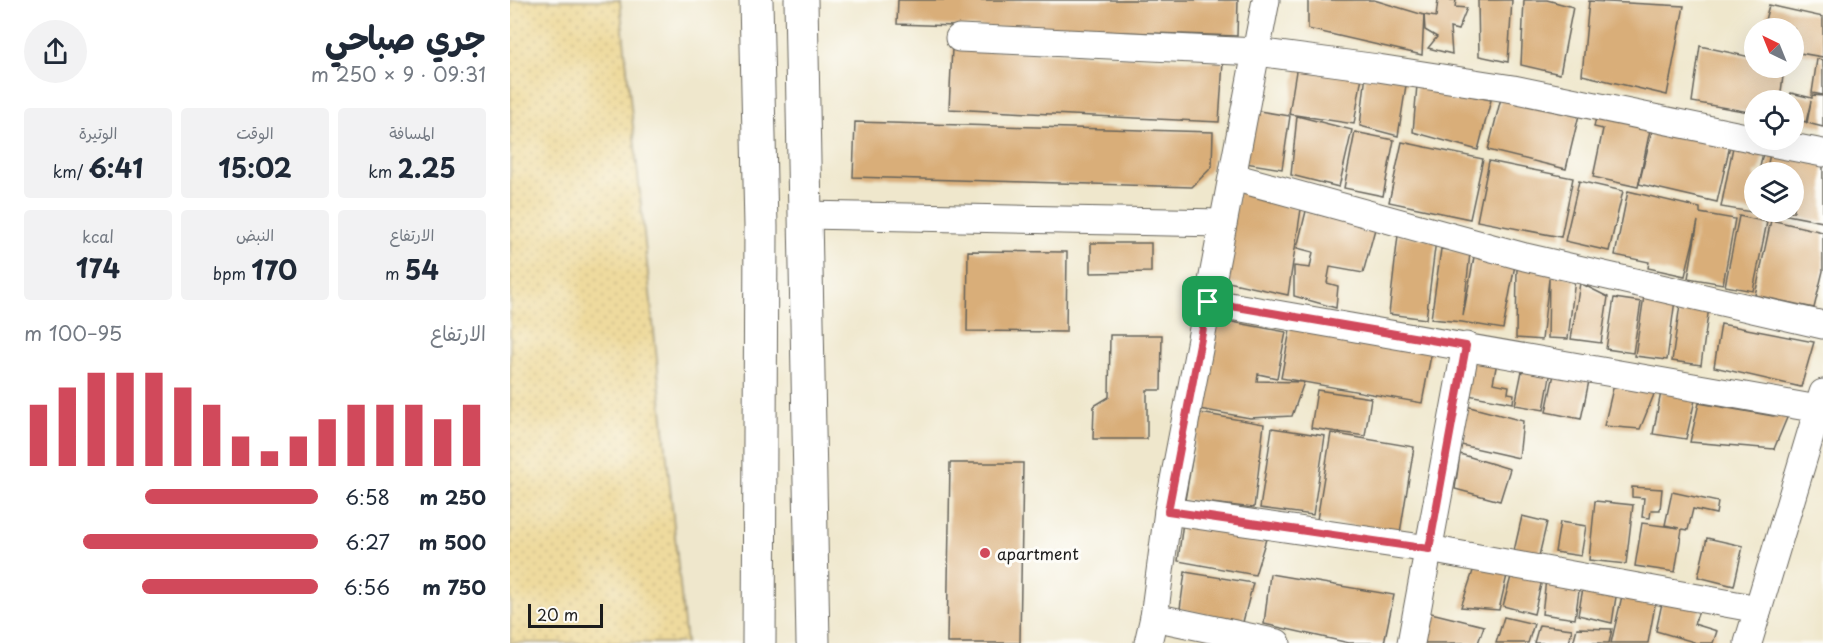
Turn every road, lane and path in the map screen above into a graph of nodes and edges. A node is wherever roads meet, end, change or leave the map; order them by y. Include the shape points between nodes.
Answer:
1 (756, 0) edge
2 (801, 0) edge
3 (1266, 0) edge
4 (959, 38) dead end
5 (1257, 52) junction
6 (1744, 137) edge
7 (1804, 149) edge
8 (1823, 153) edge
9 (1233, 177) junction
10 (805, 215) junction
11 (1223, 223) junction
12 (1208, 302) junction
13 (1823, 325) edge
14 (1466, 346) junction
15 (1821, 401) edge
16 (1814, 455) edge
17 (1168, 511) junction
18 (1429, 549) junction
19 (1758, 609) junction
20 (1154, 617) junction
21 (759, 643) edge
22 (813, 643) edge
23 (1148, 643) edge
24 (1277, 643) edge
25 (1411, 643) edge
26 (1748, 643) edge

1 - 21 main road
2 - 10 main road
3 - 5 street
4 - 5 street
5 - 6 street via 1513,89
5 - 9 street
7 - 8 street
9 - 11 street
9 - 13 street via 1525,257
10 - 11 street
10 - 22 main road
11 - 12 street
12 - 14 street
12 - 17 street
14 - 15 street
14 - 18 street
15 - 16 street
16 - 19 street
17 - 18 street
17 - 20 street
18 - 19 street
18 - 25 street
19 - 26 street
20 - 23 street
20 - 24 street

